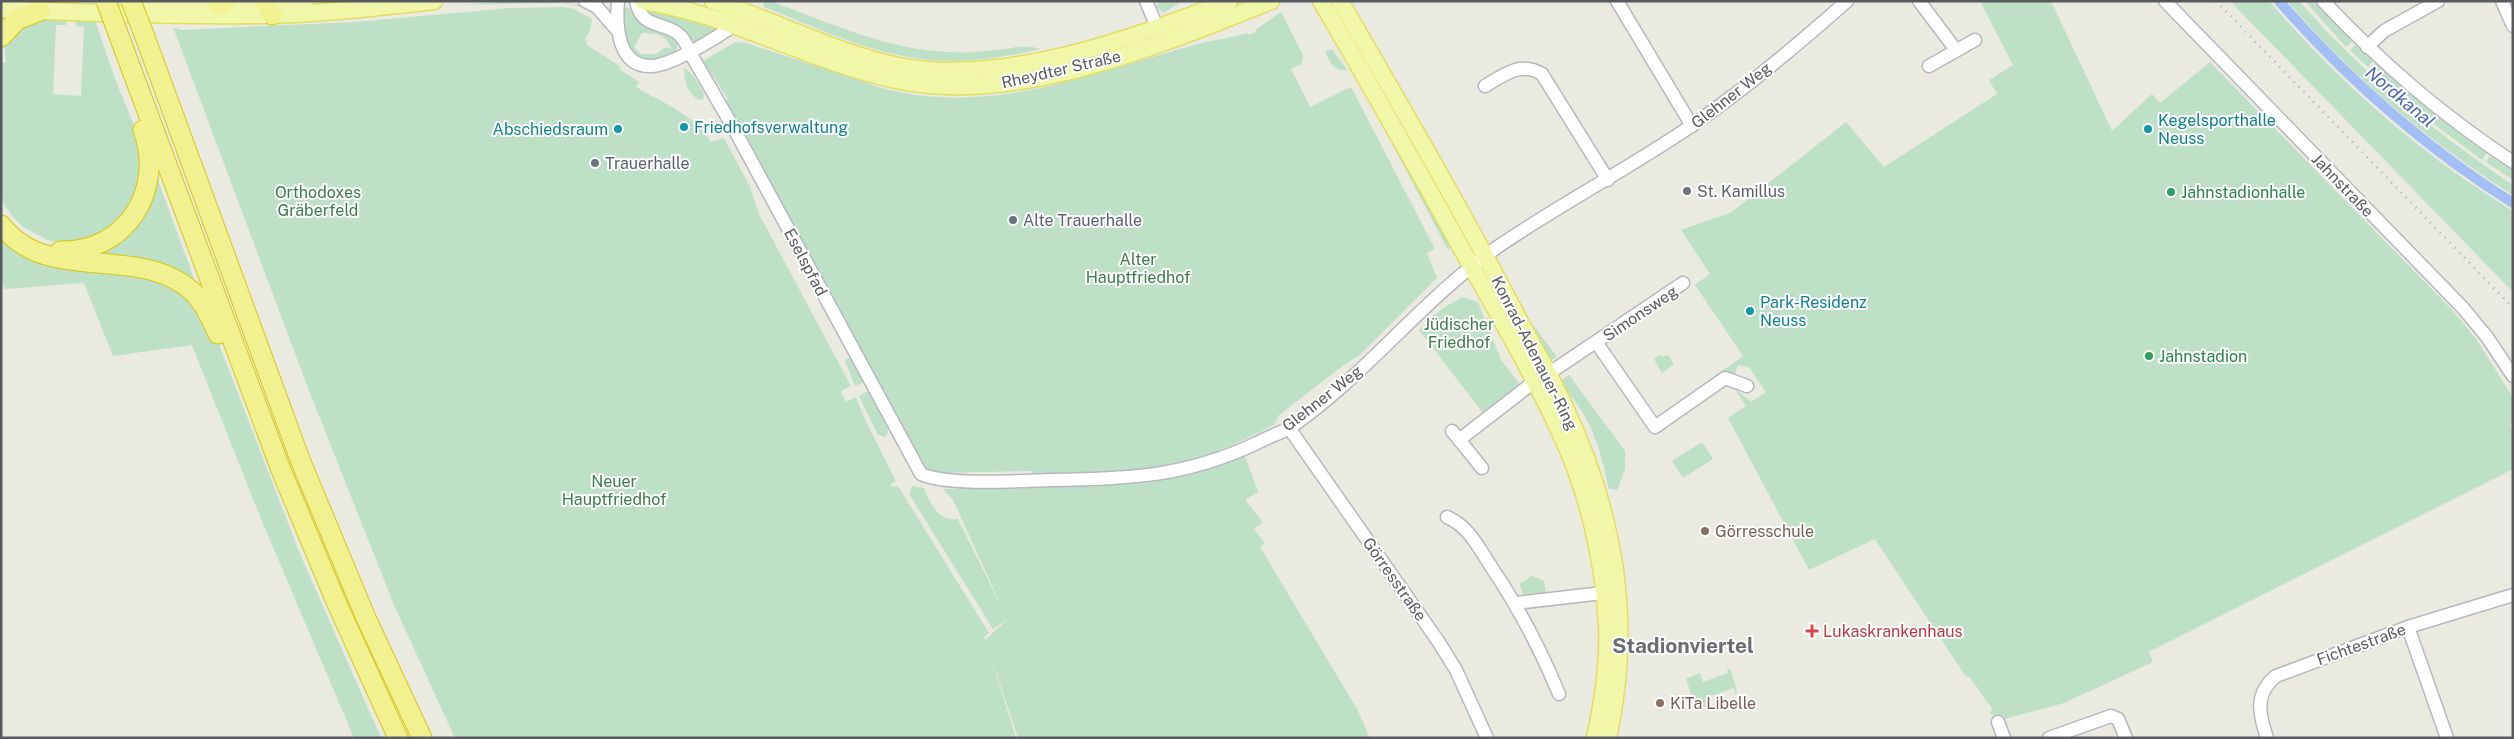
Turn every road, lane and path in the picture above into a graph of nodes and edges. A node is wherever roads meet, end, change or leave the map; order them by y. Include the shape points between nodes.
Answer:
1 (106, 1) edge
2 (133, 1) edge
3 (305, 1) edge
4 (434, 1) edge
5 (586, 1) edge
6 (618, 1) edge
7 (636, 1) edge
8 (643, 1) edge
9 (713, 1) edge
10 (1146, 1) edge
11 (1229, 1) edge
12 (1271, 1) edge
13 (1321, 1) edge
14 (1340, 1) edge
15 (1351, 1) edge
16 (1617, 1) edge
17 (1847, 1) edge
18 (1919, 1) edge
19 (2165, 1) edge
20 (2322, 1) edge
21 (2438, 1) edge
22 (2502, 1) edge
23 (222, 2) edge
24 (271, 5) edge
25 (1, 9) edge
26 (40, 11) junction
27 (734, 25) junction
28 (2513, 26) edge
29 (1157, 27) junction
30 (617, 30) junction
31 (1, 37) edge
32 (1975, 40) dead end
33 (2367, 47) junction
34 (1956, 50) junction
35 (689, 51) junction
36 (1371, 54) junction
37 (1929, 66) dead end
38 (132, 70) junction
39 (1484, 86) dead end
40 (1692, 126) junction
41 (2513, 162) edge
42 (1608, 180) junction
43 (1, 213) edge
44 (1, 225) edge
45 (1485, 256) junction
46 (1471, 266) junction
47 (1684, 283) dead end
48 (1596, 342) junction
49 (2513, 376) edge
50 (245, 377) junction
51 (1541, 378) junction
52 (1747, 386) dead end
53 (1289, 428) junction
54 (1482, 468) dead end
55 (921, 474) joint
56 (1447, 517) dead end
57 (1604, 593) junction
58 (2513, 594) edge
59 (1516, 603) junction
60 (2408, 627) junction
61 (1559, 694) dead end
62 (1998, 722) dead end
63 (398, 738) edge
64 (422, 738) edge
65 (1488, 738) edge
66 (1595, 738) edge
67 (1608, 738) edge
68 (2004, 738) edge
69 (2049, 738) edge
70 (2126, 738) edge
71 (2267, 738) edge
72 (2447, 738) edge

1 - 38 highway, bridge
2 - 23 main road
2 - 64 highway, bridge via 302,462 366,618
3 - 24 main road
4 - 24 main road
5 - 30 street via 597,7
6 - 30 street
7 - 35 street, Eselspfad via 640,15 679,33 685,38
8 - 27 main road, Rheydter Straße
9 - 29 main road, Rheydter Straße via 869,58 929,70 962,72 1025,64
10 - 29 street
11 - 29 main road, Rheydter Straße
12 - 27 main road, Rheydter Straße via 1166,41 1069,70 997,85 961,87 896,80
13 - 46 main road, Konrad-Adenauer-Ring
14 - 36 main road, Konrad-Adenauer-Ring
15 - 36 main road via 1368,36
16 - 40 street
17 - 40 street, Glehner Weg
18 - 34 street
19 - 49 street, Jahnstraße via 2463,308
20 - 33 street
21 - 33 street via 2384,31
22 - 28 street
23 - 24 main road
24 - 26 main road via 171,15
25 - 26 main road
26 - 31 highway via 17,20
27 - 35 street
30 - 35 street via 619,40 629,55 642,65 658,65
32 - 34 street
33 - 41 street via 2441,112
34 - 37 street
35 - 55 street, Eselspfad
36 - 45 main road, Konrad-Adenauer-Ring
38 - 43 highway via 135,108 145,136 150,165 145,193 130,222 106,241 90,248 58,251 28,241
38 - 50 highway
39 - 42 street via 1521,67 1542,74
40 - 42 street, Glehner Weg
42 - 45 street, Glehner Weg
44 - 50 highway via 24,246 41,254 150,269 182,284 196,295
45 - 46 street, Glehner Weg
45 - 51 main road, Konrad-Adenauer-Ring
46 - 51 main road, Konrad-Adenauer-Ring
46 - 53 street, Glehner Weg via 1333,394
47 - 48 street, Simonsweg
48 - 51 street, Simonsweg
48 - 52 street, Simonsweg via 1655,427 1726,378
50 - 63 highway via 337,604
51 - 54 street, Konrad-Adenauer-Ring via 1456,435
51 - 57 main road, Konrad-Adenauer-Ring via 1572,464 1596,547
51 - 67 main road, Konrad-Adenauer-Ring via 1587,460 1612,543 1620,636 1618,679
53 - 55 street, Glehner Weg via 1209,463 1156,475 1010,481 943,480
53 - 65 street, Görresstraße via 1438,641
56 - 59 street via 1465,528
57 - 59 street
57 - 66 main road, Konrad-Adenauer-Ring via 1606,674
58 - 60 street, Fichtestraße
59 - 61 street
60 - 71 street, Fichtestraße via 2283,672 2271,680 2263,690 2259,705
60 - 72 street
62 - 68 street
69 - 70 street via 2111,716 2118,720

